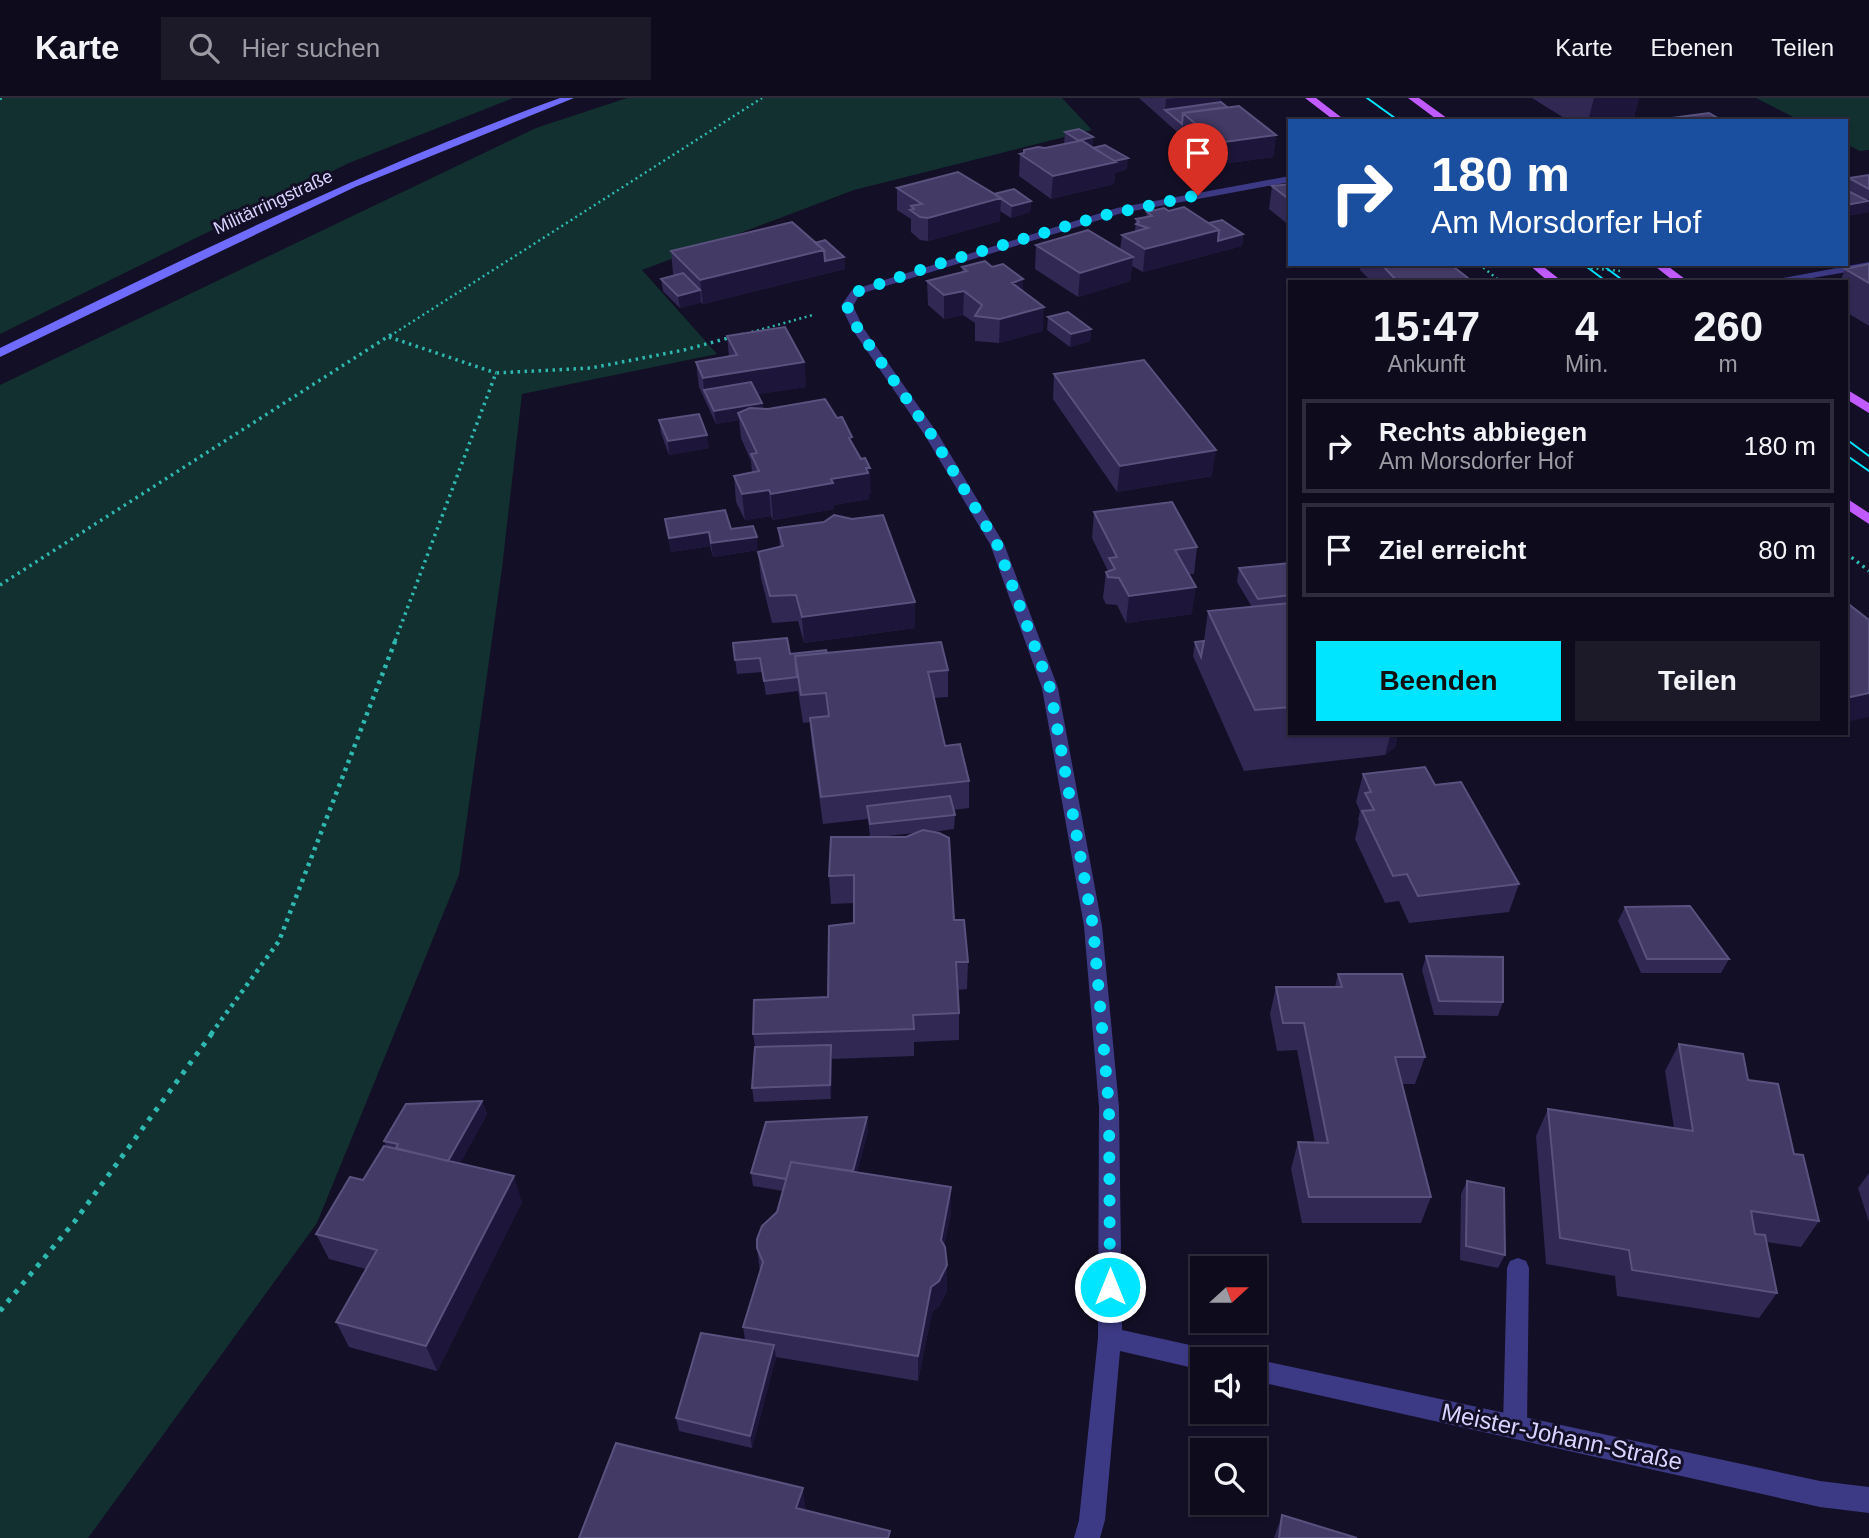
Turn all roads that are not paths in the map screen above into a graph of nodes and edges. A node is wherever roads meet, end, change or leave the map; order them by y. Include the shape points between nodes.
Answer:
1 (569, 98) edge
2 (1310, 98) edge
3 (1413, 98) edge
4 (1338, 119) edge
5 (1444, 119) edge
6 (1288, 179) edge
7 (1869, 265) edge
8 (1536, 266) edge
9 (1660, 266) edge
10 (1554, 280) edge
11 (1680, 280) edge
12 (1781, 280) edge
13 (0, 353) edge
14 (1848, 394) edge
15 (1869, 409) edge
16 (1848, 504) edge
17 (1869, 520) edge
18 (1518, 1268) dead end
19 (1110, 1338) junction
20 (1190, 1356) edge
21 (1267, 1373) edge
22 (1515, 1427) junction
23 (1869, 1500) edge
24 (1087, 1538) edge

1 - 13 main road, Militärringstraße via 430,150 305,205
2 - 4 main road
3 - 5 main road
6 - 19 street via 1121,210 1059,227 856,292 847,306 997,544 1050,688 1093,926 1109,1107
7 - 12 street
8 - 10 main road
9 - 11 main road
14 - 15 main road
16 - 17 main road
18 - 22 street
19 - 20 street
19 - 24 street
21 - 22 street, Meister-Johann-Straße
22 - 23 street, Meister-Johann-Straße via 1820,1494

